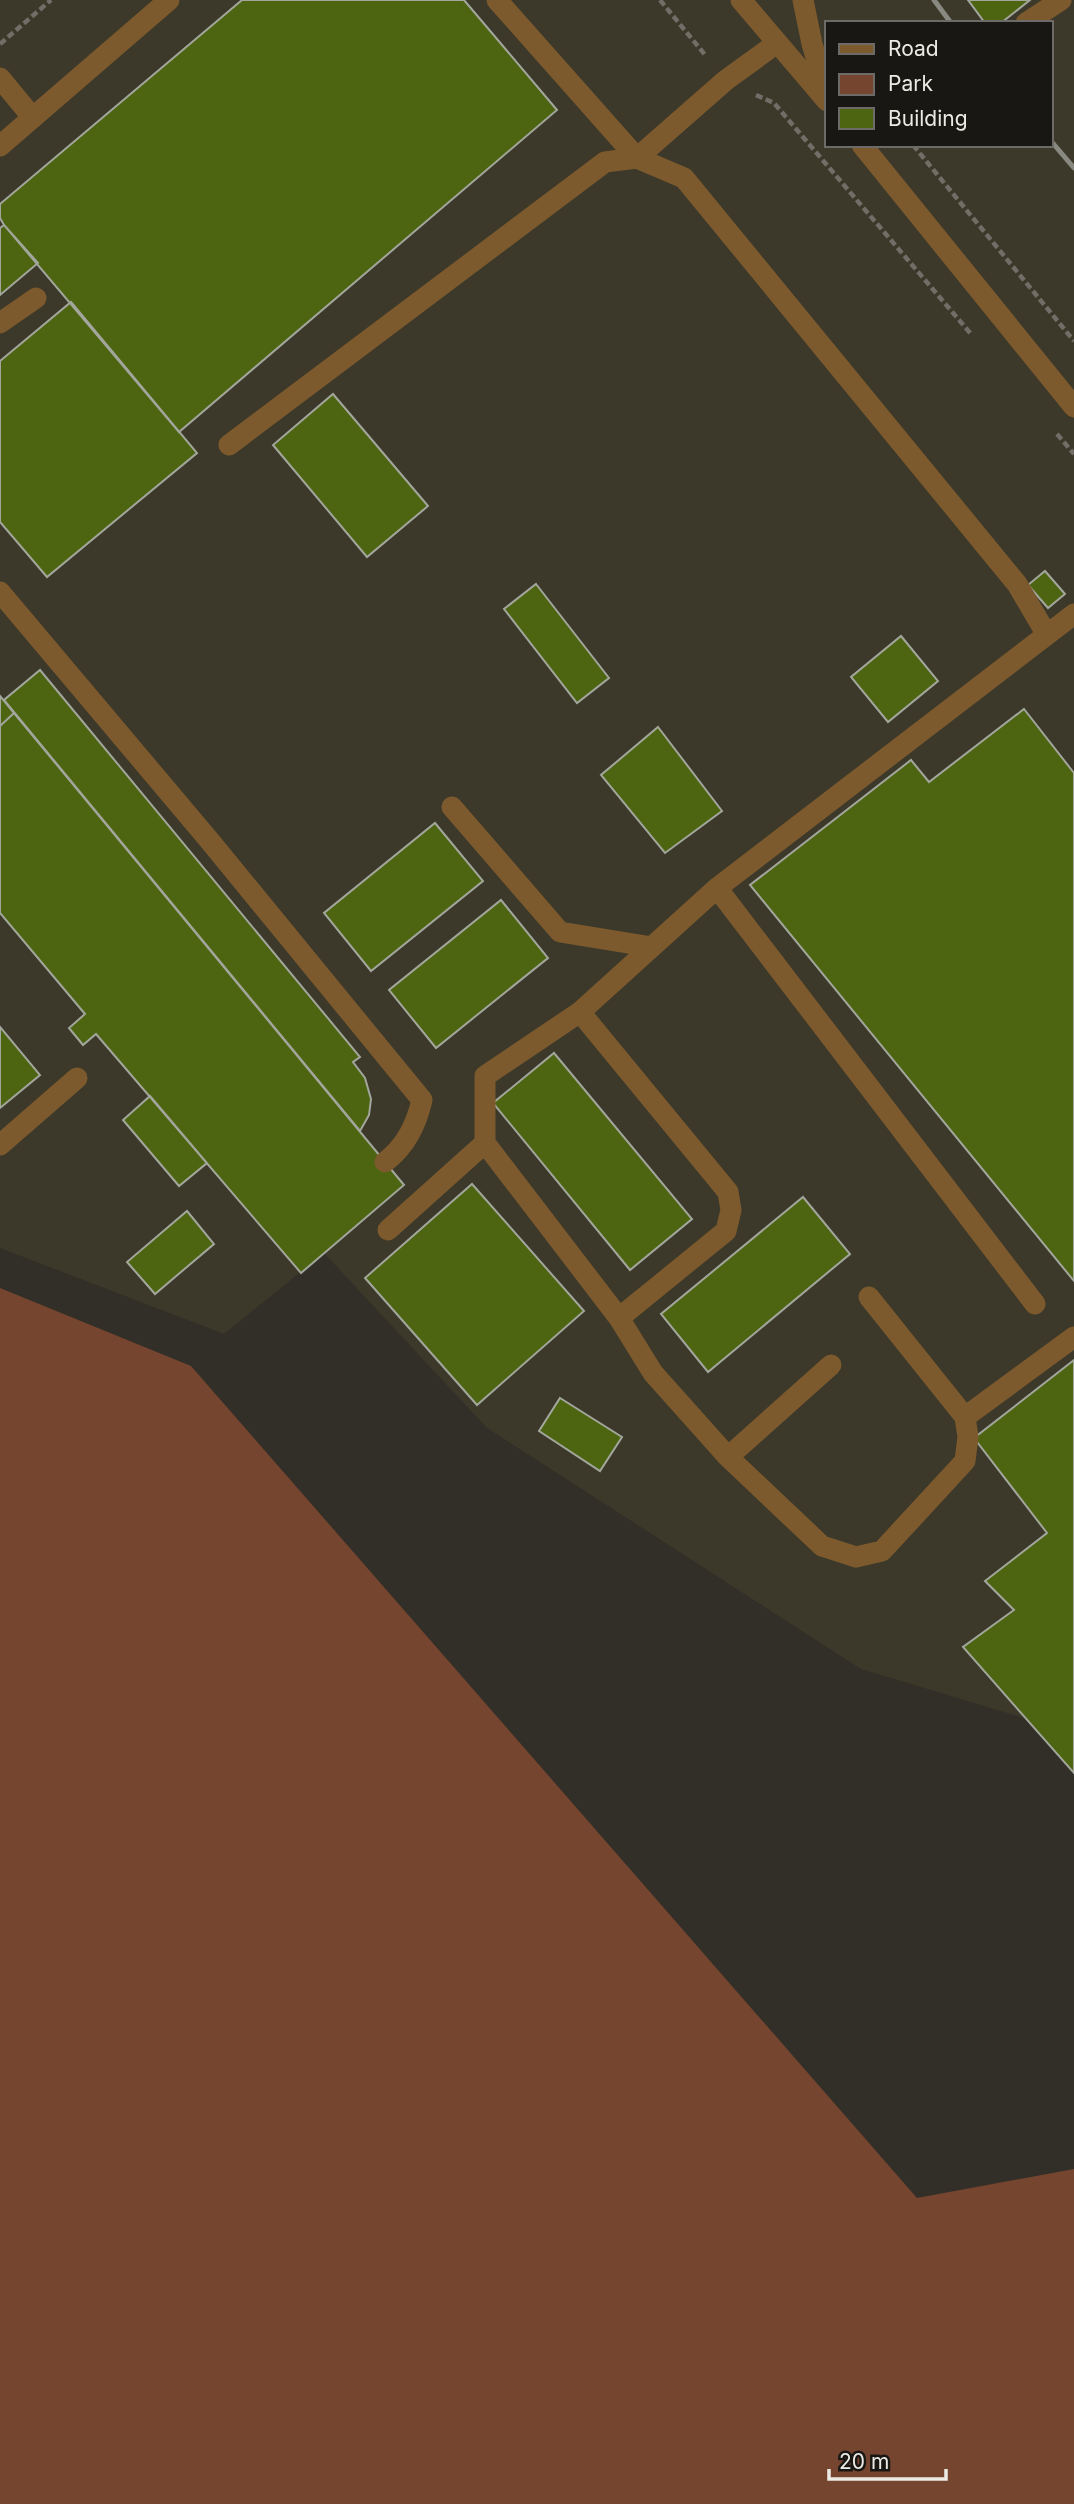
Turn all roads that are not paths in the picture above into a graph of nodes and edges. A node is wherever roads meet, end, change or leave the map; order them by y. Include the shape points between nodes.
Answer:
1 (169, 0) edge
2 (497, 0) edge
3 (741, 0) edge
4 (803, 0) edge
5 (1061, 0) edge
6 (1029, 21) edge
7 (777, 43) junction
8 (0, 78) edge
9 (825, 86) edge
10 (825, 100) edge
11 (33, 118) junction
12 (0, 146) edge
13 (864, 147) edge
14 (638, 158) junction
15 (36, 298) dead end
16 (0, 323) edge
17 (1074, 407) edge
18 (229, 445) dead end
19 (3, 603) edge
20 (1074, 614) edge
21 (1047, 635) junction
22 (452, 807) dead end
23 (717, 888) junction
24 (652, 947) junction
25 (580, 1012) junction
26 (77, 1078) dead end
27 (485, 1143) junction
28 (0, 1145) edge
29 (385, 1162) dead end
30 (388, 1230) dead end
31 (870, 1297) dead end
32 (1035, 1304) dead end
33 (619, 1318) junction
34 (1074, 1337) edge
35 (831, 1365) dead end
36 (965, 1417) junction
37 (728, 1457) junction

1 - 11 street
2 - 14 street
3 - 7 street
4 - 9 street
5 - 6 street
7 - 10 street
7 - 14 street via 726,80
8 - 11 street
11 - 12 street
13 - 17 street
14 - 18 street via 605,162
14 - 21 street via 684,178 1017,584
15 - 16 street
19 - 29 street via 422,1100 416,1124 398,1153
20 - 21 street
21 - 23 street
22 - 24 street via 559,932
23 - 24 street
23 - 32 street
24 - 25 street
25 - 27 street via 485,1076
25 - 33 street via 728,1192 731,1210 726,1231
26 - 28 street
27 - 30 street
27 - 33 street
31 - 36 street
33 - 37 street via 653,1373
34 - 36 street
35 - 37 street
36 - 37 street via 965,1461 882,1551 856,1557 821,1546

